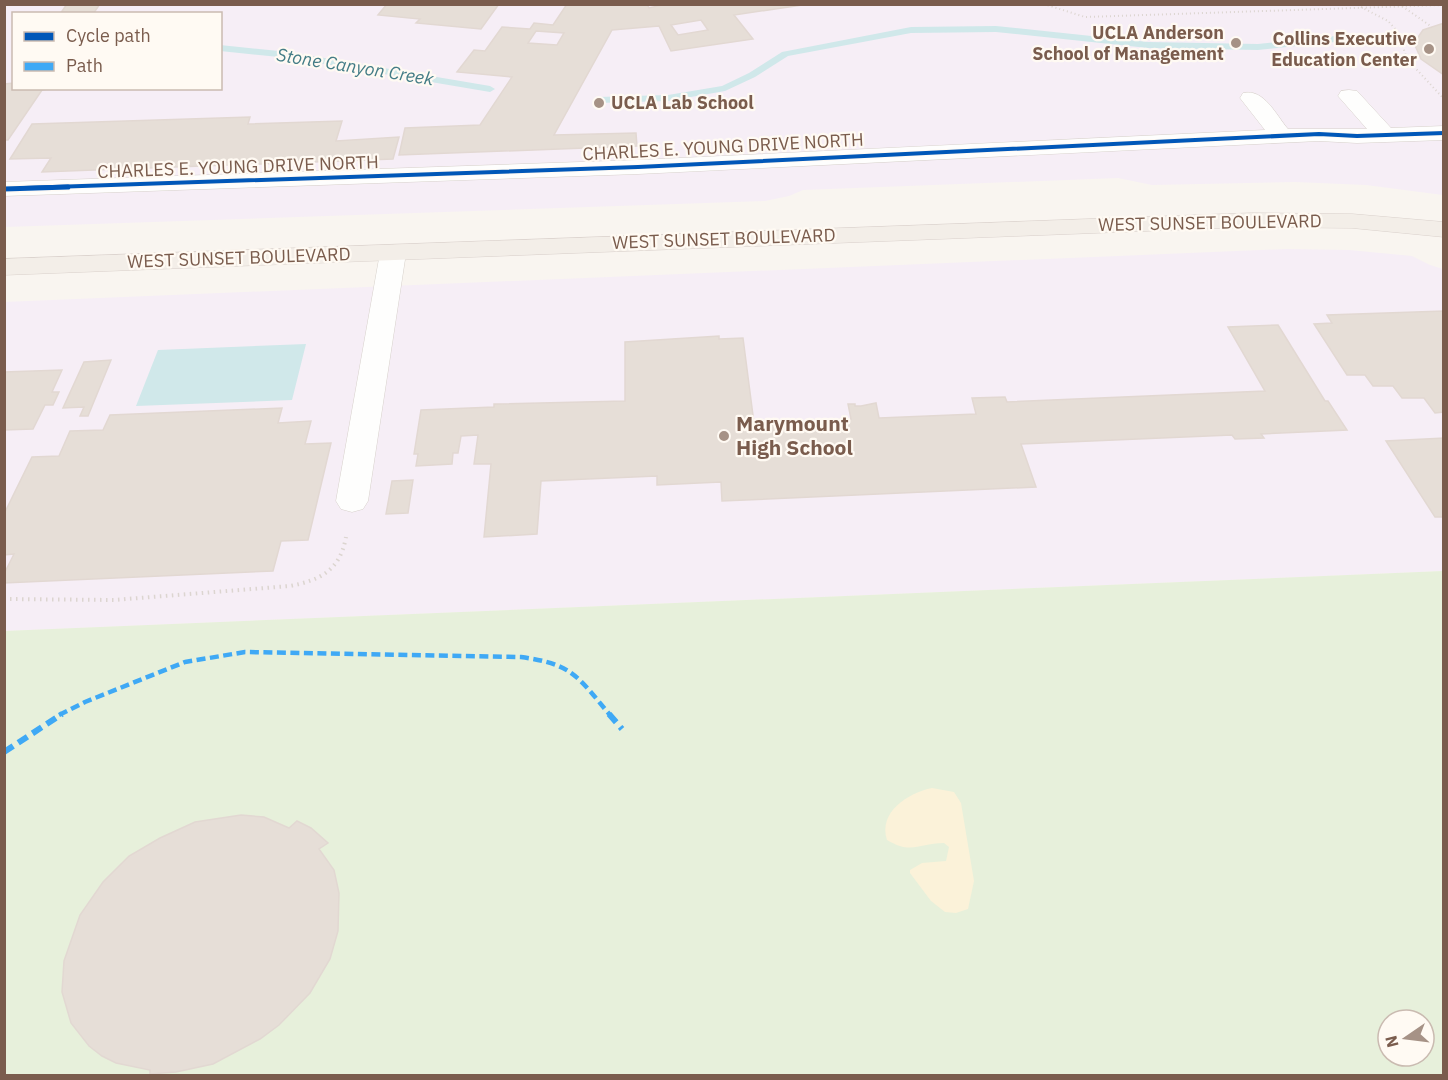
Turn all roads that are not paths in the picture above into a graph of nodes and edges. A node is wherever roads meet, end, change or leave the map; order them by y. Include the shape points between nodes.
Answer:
1 (1349, 96) dead end
2 (1251, 98) dead end
3 (1443, 133) edge
4 (1281, 135) junction
5 (1385, 135) junction
6 (4, 189) edge
7 (1443, 230) edge
8 (393, 253) junction
9 (4, 267) edge
10 (352, 501) road end

1 - 5 street
2 - 4 street
3 - 5 street, CHARLES E. YOUNG DRIVE NORTH
4 - 5 street, CHARLES E. YOUNG DRIVE NORTH
4 - 6 street, CHARLES E. YOUNG DRIVE NORTH via 638,166
7 - 8 main road, WEST SUNSET BOULEVARD via 1352,222 1252,220
8 - 9 main road, WEST SUNSET BOULEVARD
8 - 10 street

